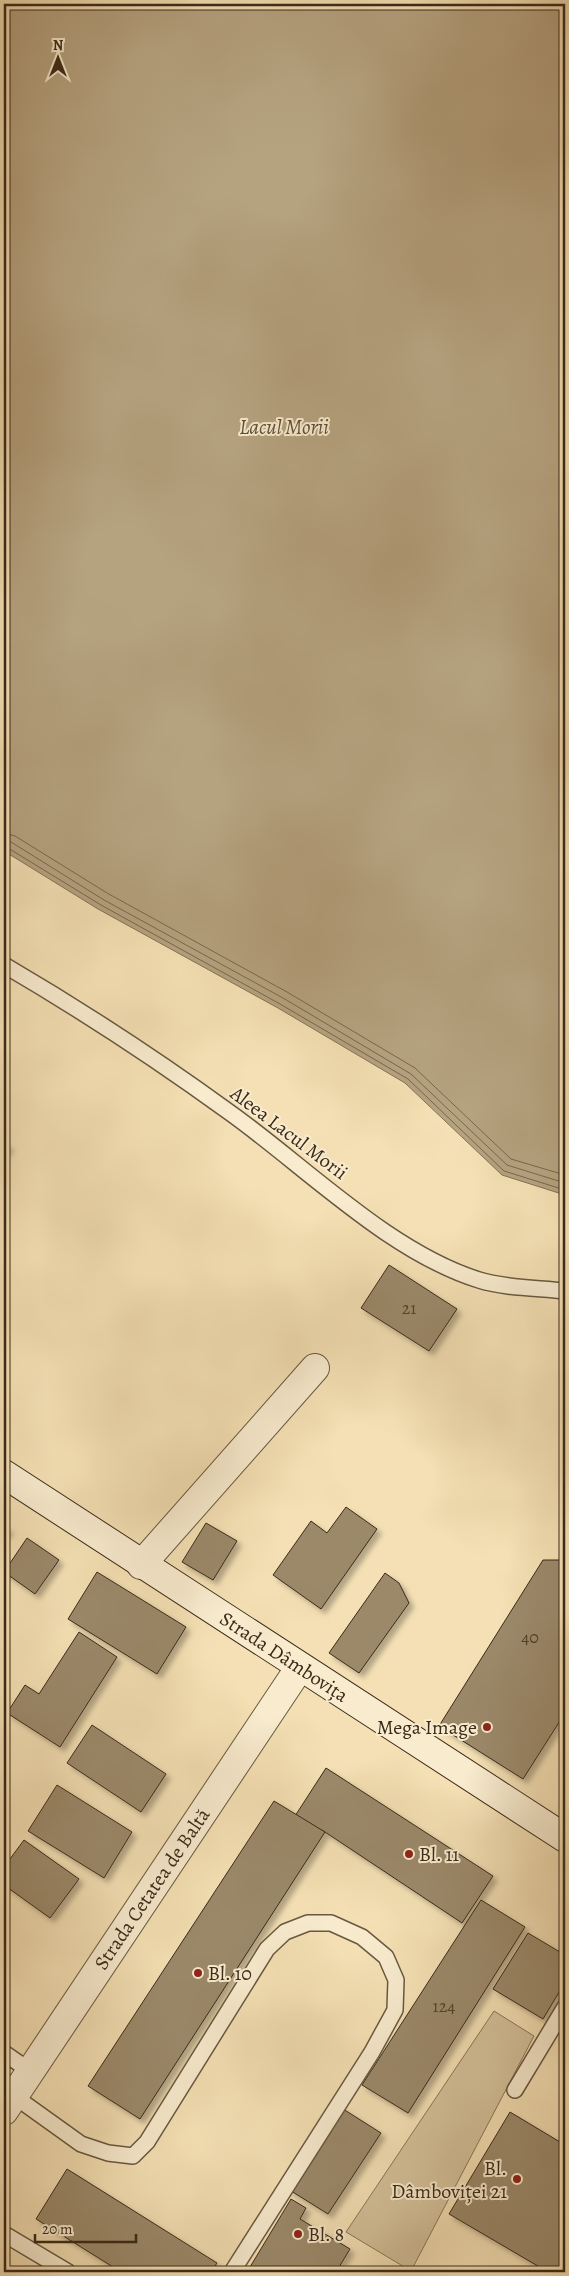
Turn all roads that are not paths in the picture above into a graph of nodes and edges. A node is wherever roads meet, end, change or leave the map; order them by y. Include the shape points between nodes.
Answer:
1 (4, 965) edge
2 (565, 1291) edge
3 (315, 1368) dead end
4 (4, 1474) edge
5 (141, 1565) junction
6 (300, 1667) junction
7 (565, 1838) edge
8 (565, 2007) edge
9 (4, 2053) edge
10 (30, 2071) junction
11 (515, 2090) dead end
12 (9, 2104) edge
13 (4, 2234) edge
14 (68, 2272) edge
15 (232, 2272) edge

1 - 2 lane, Aleea Lacul Morii via 82,1011 230,1112 336,1195 419,1252 480,1280
3 - 5 street
4 - 5 street, Strada Dâmbovița
5 - 6 street, Strada Dâmbovița
6 - 7 street, Strada Dâmbovița
6 - 10 street, Strada Cetatea de Baltă
8 - 11 lane
9 - 10 lane
10 - 12 street, Strada Cetatea de Baltă
12 - 15 lane via 81,2144 108,2153 133,2156 147,2142 267,1949 285,1932 308,1923 331,1923 362,1937 386,1957 396,1980 394,2010 372,2052
13 - 14 lane

